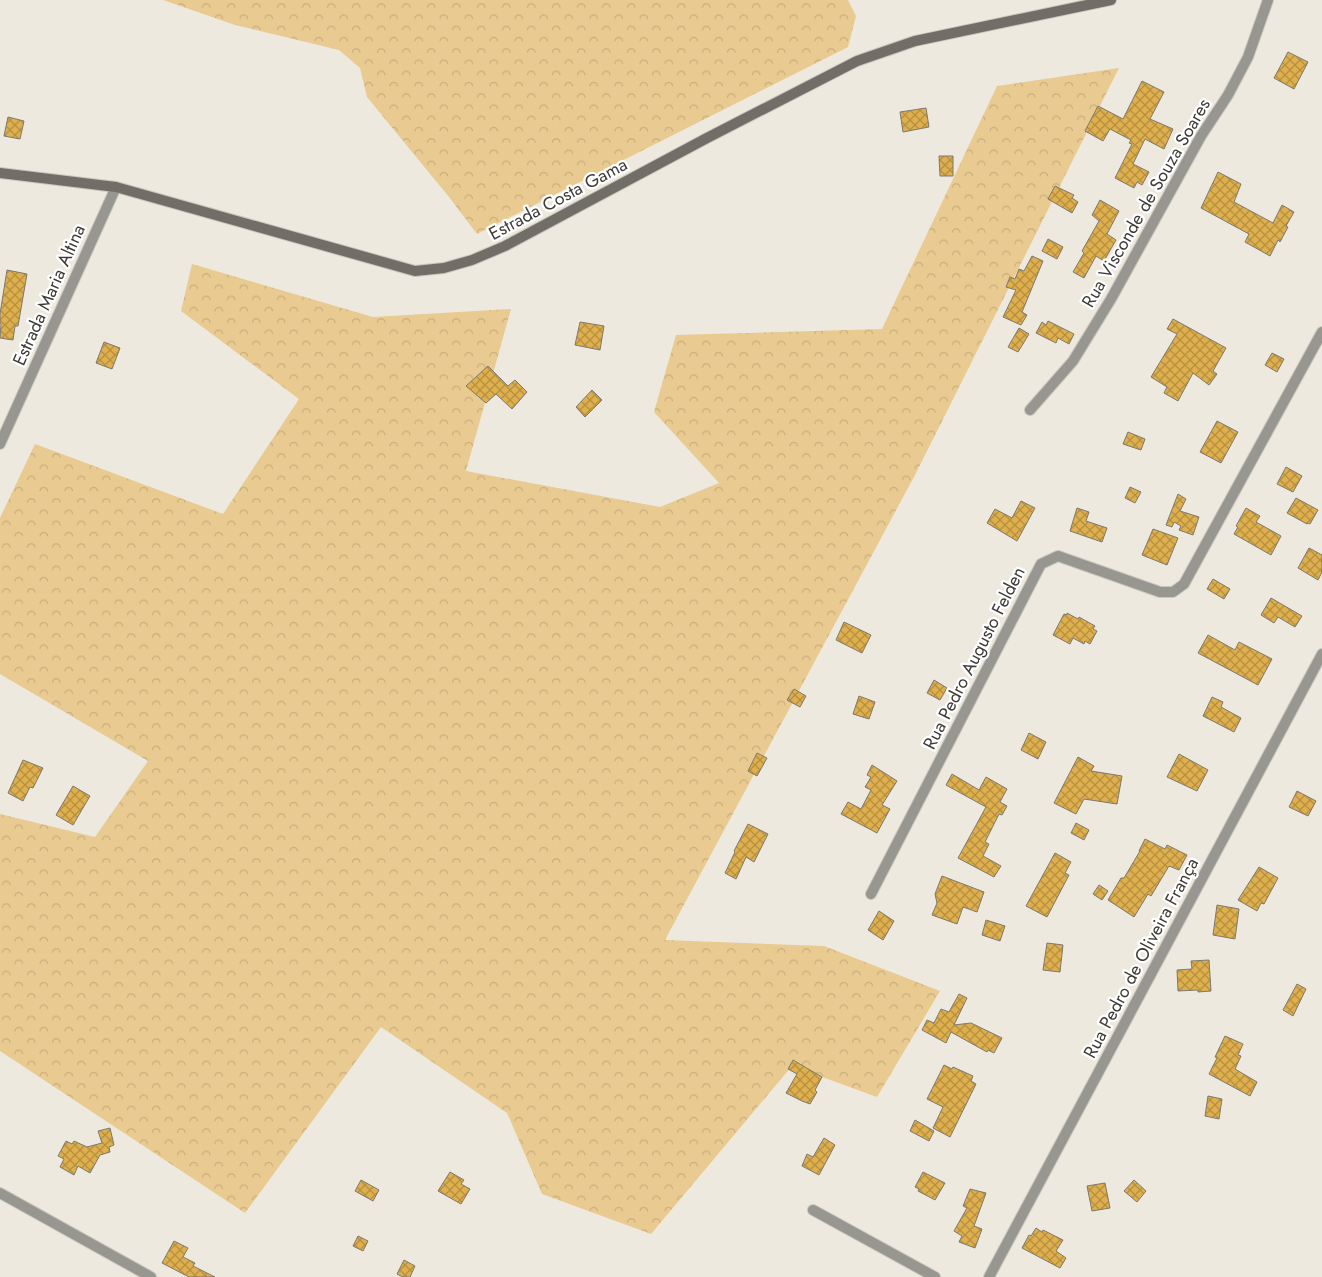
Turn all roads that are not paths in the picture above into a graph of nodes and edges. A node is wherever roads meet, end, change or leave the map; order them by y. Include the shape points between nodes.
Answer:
1 (1110, 0) edge
2 (1268, 0) edge
3 (0, 173) edge
4 (116, 187) junction
5 (1322, 332) edge
6 (1030, 410) dead end
7 (0, 444) edge
8 (1322, 654) edge
9 (871, 894) dead end
10 (0, 1193) edge
11 (813, 1210) dead end
12 (151, 1277) edge
13 (935, 1277) edge
14 (989, 1277) edge

1 - 4 main road, Estrada Costa Gama via 915,41 857,61 505,246 444,268 416,271
2 - 6 street, Rua Visconde de Souza Soares via 1248,56 1228,95 1201,136 1111,299 1073,361
3 - 4 main road, Estrada Costa Gama
4 - 7 street, Estrada Maria Altina
5 - 9 street, Rua Pedro Augusto Felden via 1184,584 1173,592 1160,592 1058,556 1041,564
8 - 14 street, Rua Pedro de Oliveira França
10 - 12 street
11 - 13 street

